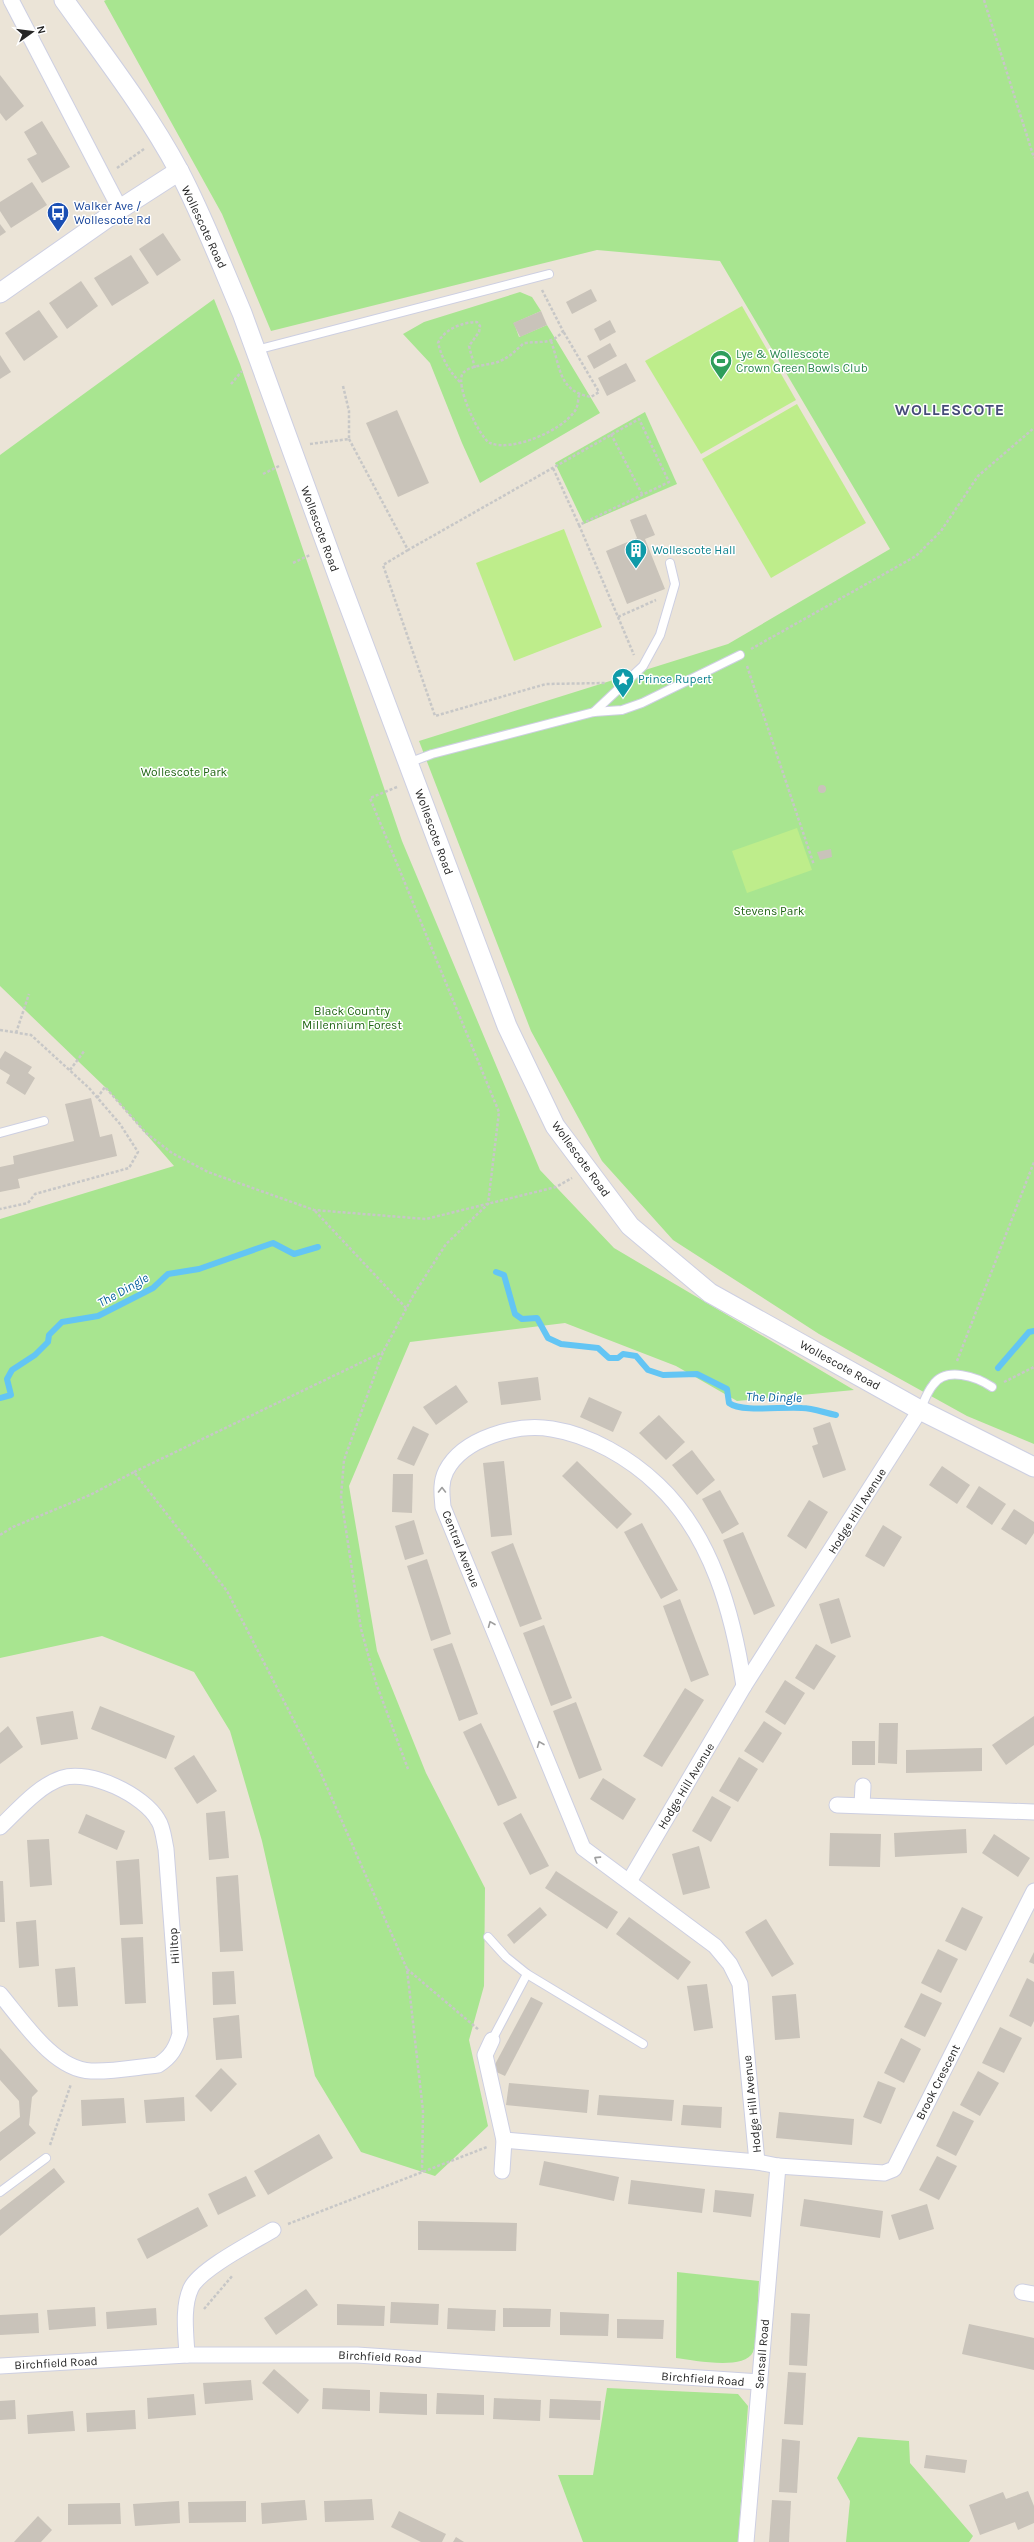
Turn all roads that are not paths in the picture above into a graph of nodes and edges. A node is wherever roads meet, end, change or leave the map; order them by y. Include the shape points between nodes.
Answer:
1 (11, 0) edge
2 (64, 0) edge
3 (179, 171) junction
4 (120, 209) junction
5 (549, 274) dead end
6 (0, 292) edge
7 (256, 350) junction
8 (670, 563) dead end
9 (741, 654) road end
10 (594, 712) junction
11 (411, 771) junction
12 (44, 1121) dead end
13 (0, 1133) edge
14 (992, 1387) dead end
15 (920, 1410) junction
16 (1034, 1467) edge
17 (744, 1686) junction
18 (863, 1786) dead end
19 (837, 1805) dead end
20 (862, 1805) junction
21 (1034, 1812) edge
22 (0, 1827) edge
23 (630, 1880) junction
24 (1034, 1890) edge
25 (488, 1936) dead end
26 (527, 1974) junction
27 (0, 1994) edge
28 (492, 2040) joint
29 (643, 2044) dead end
30 (504, 2140) junction
31 (46, 2158) road end
32 (758, 2162) junction
33 (778, 2166) junction
34 (502, 2171) dead end
35 (0, 2192) edge
36 (273, 2230) road end
37 (187, 2355) junction
38 (0, 2366) edge
39 (760, 2382) junction
40 (746, 2542) edge

1 - 4 street
2 - 3 street, Wollescote Road via 135,99
3 - 4 street
3 - 7 street, Wollescote Road
4 - 6 street
5 - 7 lane
7 - 11 street, Wollescote Road
8 - 10 lane via 675,584 660,635 640,669
9 - 10 lane via 642,703 622,710
10 - 11 lane via 432,754
11 - 15 street, Wollescote Road via 507,1026 555,1126 630,1226 710,1293
12 - 13 lane
14 - 15 lane via 983,1381 951,1375 942,1377 933,1384
15 - 16 street, Wollescote Road
15 - 17 street, Hodge Hill Avenue
17 - 23 street, Hodge Hill Avenue
23 -> 17 street, Central Avenue via 583,1848 443,1507 441,1487 445,1472 455,1458 481,1440 509,1431 536,1427 553,1429 587,1440 629,1461 658,1485 685,1516 708,1553 737,1637
18 - 20 street
19 - 20 street
20 - 21 street
22 - 27 street, Hilltop via 39,1791 63,1778 112,1783 140,1802 158,1819 166,1849 180,2034 176,2048 167,2060 158,2065 91,2071 76,2068 62,2061 45,2046
23 - 32 street, Hodge Hill Avenue via 715,1946 730,1964 740,1984
24 - 33 street, Brook Crescent via 894,2169 884,2173
25 - 26 lane via 506,1957
26 - 28 lane
26 - 29 lane
28 - 30 street via 485,2055
30 - 32 street, Brook Crescent
30 - 34 street
31 - 35 lane
32 - 33 street, Brook Crescent
33 - 39 street, Sensall Road
36 - 37 street via 201,2274 191,2288 186,2317
37 - 38 street, Birchfield Road
37 - 39 street, Birchfield Road via 357,2355
39 - 40 street, Sensall Road

